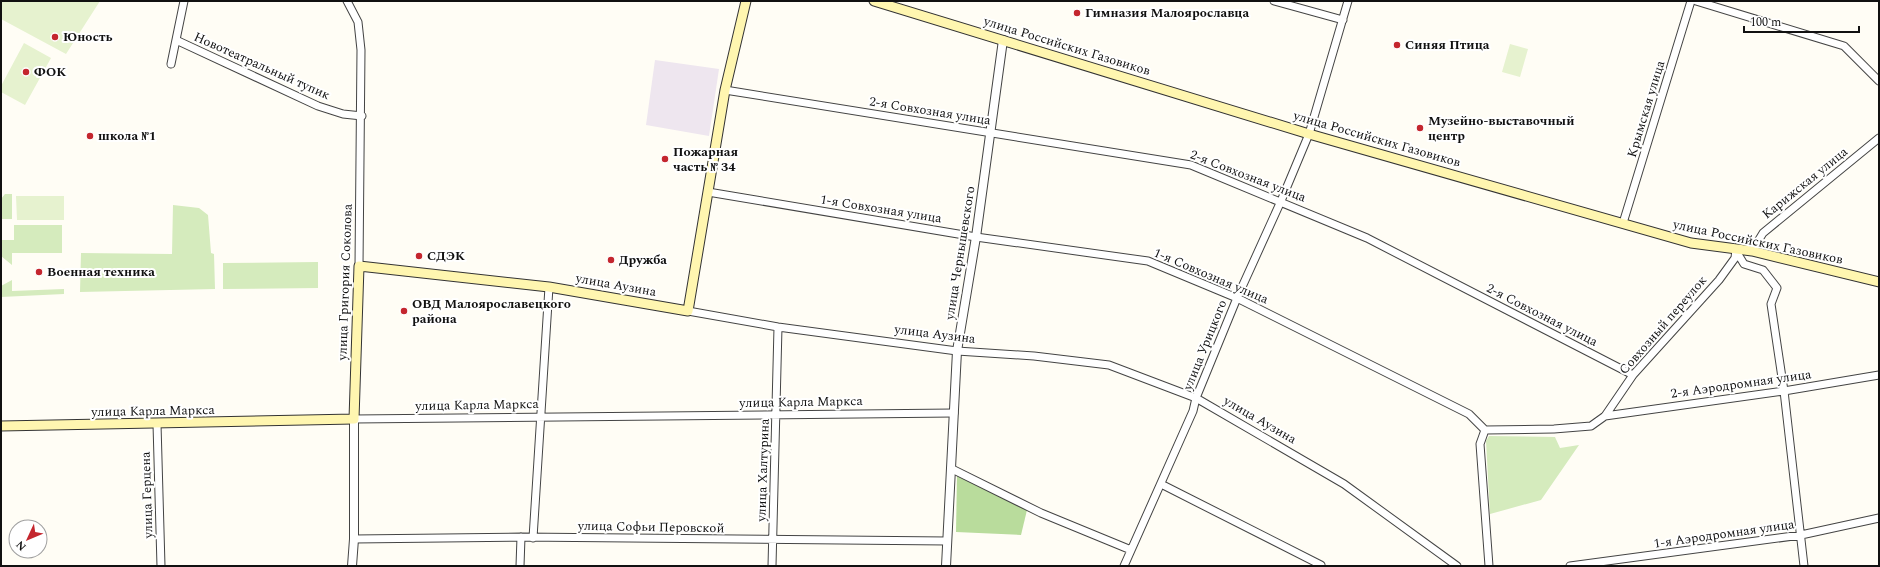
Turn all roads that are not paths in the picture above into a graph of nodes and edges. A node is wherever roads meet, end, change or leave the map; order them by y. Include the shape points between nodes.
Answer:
1 (184, 1) edge
2 (347, 1) edge
3 (746, 1) edge
4 (874, 1) edge
5 (1274, 1) edge
6 (1348, 1) edge
7 (1691, 1) edge
8 (1696, 1) edge
9 (1343, 20) junction
10 (176, 40) junction
11 (1003, 40) junction
12 (171, 64) dead end
13 (1879, 81) edge
14 (725, 90) junction
15 (362, 116) junction
16 (989, 133) junction
17 (1309, 134) junction
18 (1879, 138) edge
19 (708, 192) junction
20 (1281, 201) junction
21 (1623, 223) junction
22 (976, 237) junction
23 (1736, 249) junction
24 (1752, 252) junction
25 (359, 266) junction
26 (1879, 282) edge
27 (549, 287) junction
28 (1236, 298) junction
29 (688, 311) junction
30 (778, 327) junction
31 (957, 351) junction
32 (1633, 375) junction
33 (1879, 375) edge
34 (1784, 391) junction
35 (1196, 398) junction
36 (954, 413) junction
37 (777, 416) junction
38 (1605, 416) junction
39 (541, 418) junction
40 (354, 419) junction
41 (157, 424) junction
42 (1, 426) edge
43 (1485, 430) junction
44 (952, 468) junction
45 (1161, 484) junction
46 (1879, 518) edge
47 (1801, 535) junction
48 (521, 537) junction
49 (354, 538) junction
50 (534, 538) junction
51 (773, 540) junction
52 (947, 541) junction
53 (1131, 550) junction
54 (1637, 558) junction
55 (1321, 565) dead end
56 (160, 566) edge
57 (352, 566) edge
58 (520, 566) edge
59 (772, 566) edge
60 (946, 566) edge
61 (1124, 566) edge
62 (1457, 566) edge
63 (1489, 566) edge
64 (1570, 566) edge
65 (1637, 566) edge
66 (1804, 566) edge

1 - 10 street, Новотеатральный тупик
2 - 15 street, улица Григория Соколова via 358,22
3 - 14 main road
4 - 11 main road, улица Российских Газовиков
5 - 9 street
6 - 9 street, улица Урицкого
7 - 21 street, Крымская улица
8 - 13 street via 1844,46
9 - 17 street, улица Урицкого
10 - 12 street, Новотеатральный тупик
10 - 15 street, Новотеатральный тупик via 318,106 343,114
11 - 16 street, улица Чернышевского
11 - 17 main road, улица Российских Газовиков
14 - 16 street, 2-я Совхозная улица
14 - 19 main road
15 - 25 street, улица Григория Соколова
16 - 20 street, 2-я Совхозная улица via 1191,165
16 - 22 street, улица Чернышевского
17 - 20 street, улица Урицкого
17 - 21 main road, улица Российских Газовиков
18 - 24 street, Карижская улица via 1763,233
19 - 22 street, 1-я Совхозная улица
19 - 29 main road
20 - 28 street, улица Урицкого
20 - 32 street, 2-я Совхозная улица via 1367,238
21 - 23 main road, улица Российских Газовиков via 1691,243
22 - 28 street, 1-я Совхозная улица via 1148,261
22 - 31 street, улица Чернышевского
23 - 24 main road, улица Российских Газовиков
23 - 32 street, Совхозный переулок via 1735,258 1719,280
23 - 34 street via 1744,264 1763,270 1777,288 1771,304
24 - 26 main road, улица Российских Газовиков
25 - 27 main road, улица Аузина
25 - 40 main road, улица Григория Соколова
27 - 29 main road, улица Аузина
27 - 39 street
28 - 35 street, улица Урицкого
28 - 43 street, 1-я Совхозная улица via 1470,414
29 - 30 street, улица Аузина
30 - 31 street, улица Аузина
30 - 37 street, улица Халтурина
31 - 35 street, улица Аузина via 1034,356 1109,365
31 - 36 street, улица Чернышевского
32 - 38 street, Совхозный переулок
33 - 34 street, 2-я Аэродромная улица
34 - 38 street, 2-я Аэродромная улица
34 - 47 street
35 - 45 street, улица Урицкого
35 - 62 street, улица Аузина via 1344,484
36 - 37 street, улица Карла Маркса
36 - 44 street, улица Чернышевского
37 - 39 street, улица Карла Маркса
37 - 51 street, улица Халтурина
38 - 43 street via 1591,426
39 - 40 street, улица Карла Маркса
39 - 50 street
40 - 41 main road, улица Карла Маркса
40 - 49 street, улица Григория Соколова
41 - 42 main road, улица Карла Маркса
41 - 56 street, улица Герцена
43 - 63 street via 1480,444
44 - 52 street, улица Чернышевского
44 - 53 street via 1041,513
45 - 53 street, улица Урицкого
45 - 55 street
46 - 47 street, 1-я Аэродромная улица
47 - 54 street, 1-я Аэродромная улица
47 - 66 street
48 - 49 street, улица Софьи Перовской
48 - 50 street, улица Софьи Перовской
48 - 58 street
49 - 57 street, улица Григория Соколова
50 - 51 street, улица Софьи Перовской
51 - 52 street, улица Софьи Перовской
51 - 59 street, улица Халтурина
52 - 60 street, улица Чернышевского
53 - 61 street, улица Урицкого
54 - 64 street, 1-я Аэродромная улица
54 - 65 street

